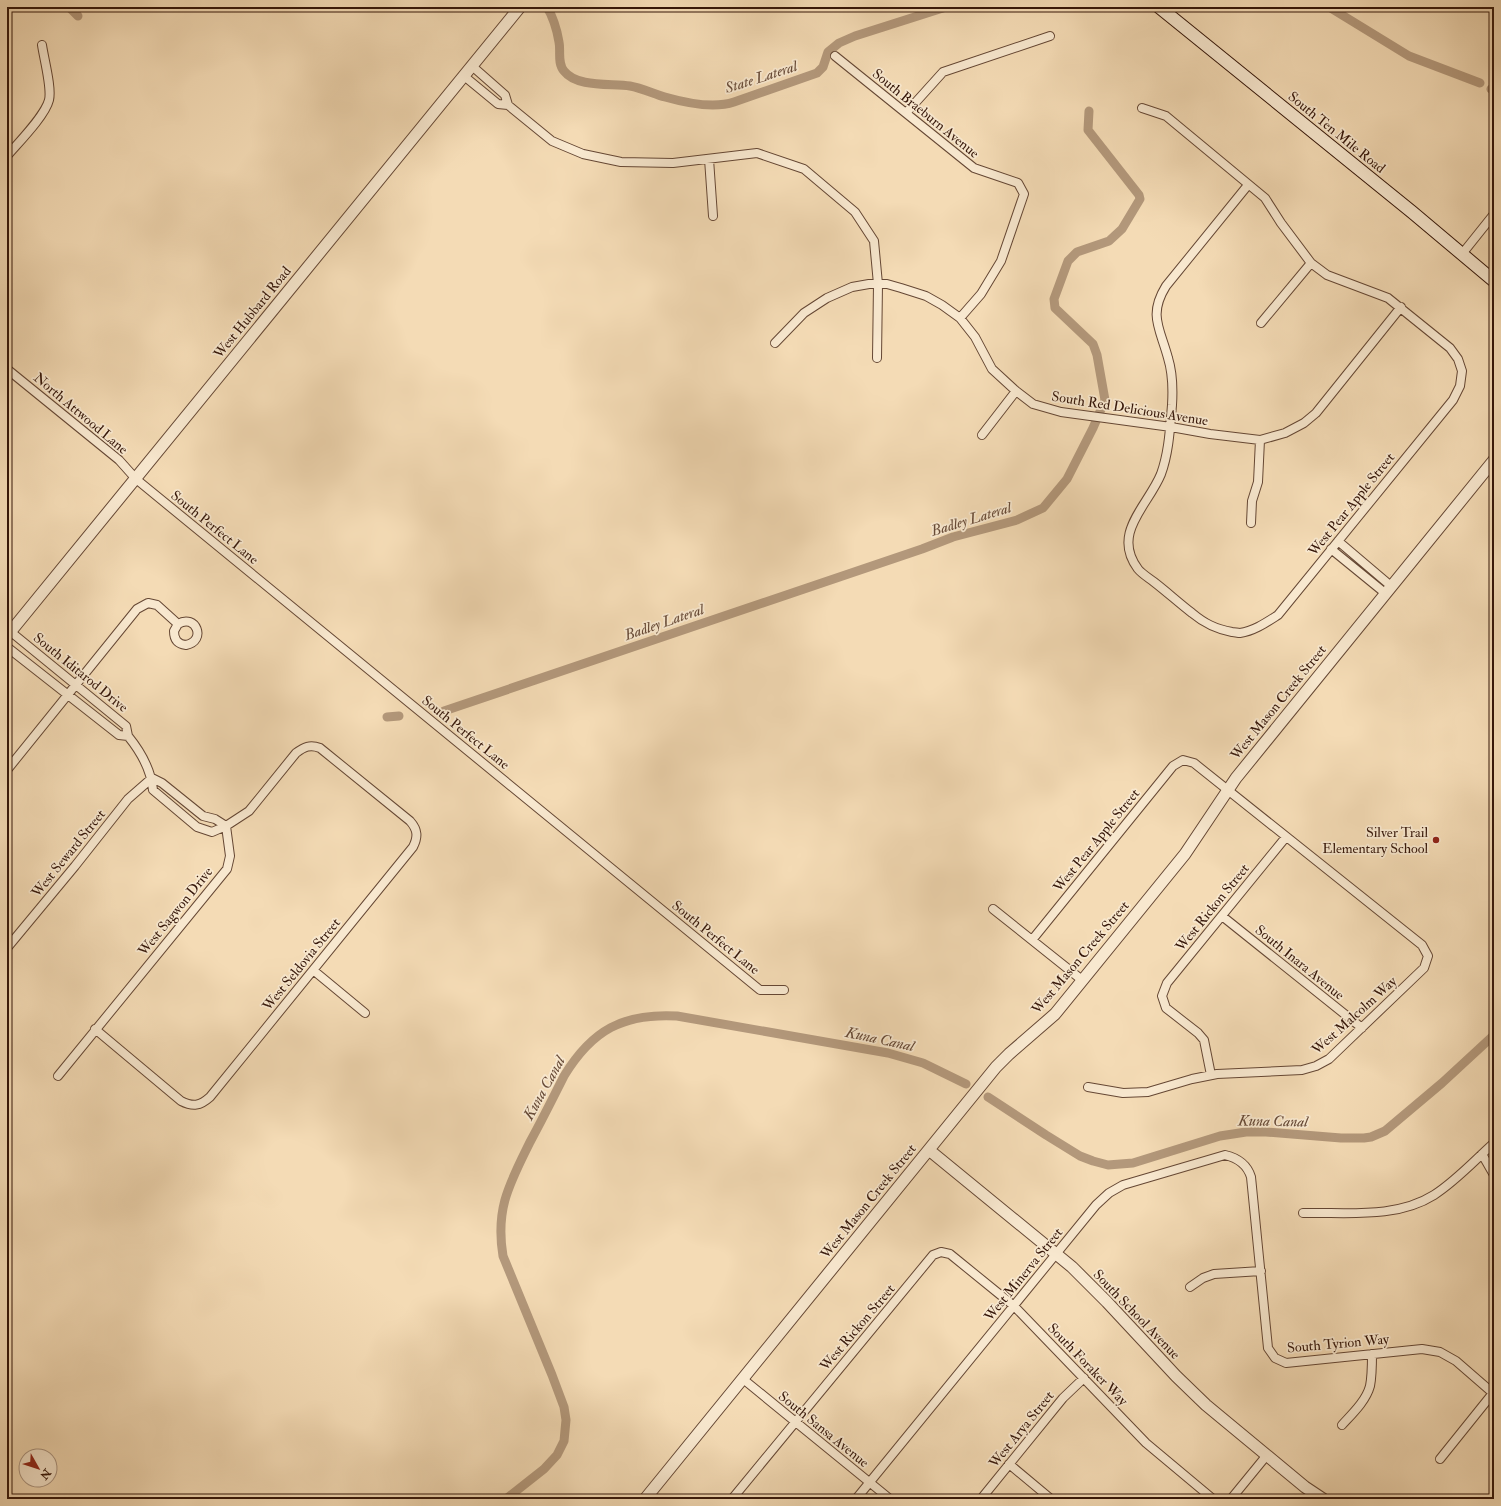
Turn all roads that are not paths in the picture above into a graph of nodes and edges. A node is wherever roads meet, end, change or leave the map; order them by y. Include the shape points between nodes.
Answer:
1 (520, 7) edge
2 (1159, 7) edge
3 (1050, 36) dead end
4 (42, 45) dead end
5 (835, 56) dead end
6 (472, 66) junction
7 (464, 76) junction
8 (508, 105) junction
9 (1142, 108) dead end
10 (906, 113) junction
11 (7, 156) edge
12 (709, 159) junction
13 (1248, 185) junction
14 (1494, 214) edge
15 (713, 216) dead end
16 (1462, 254) junction
17 (1311, 263) junction
18 (1494, 281) edge
19 (878, 284) junction
20 (1401, 307) junction
21 (960, 318) junction
22 (1261, 323) dead end
23 (775, 343) dead end
24 (877, 358) dead end
25 (7, 369) edge
26 (1016, 391) junction
27 (1170, 427) junction
28 (982, 435) dead end
29 (1260, 440) junction
30 (1494, 460) edge
31 (136, 479) junction
32 (1251, 524) dead end
33 (1338, 541) junction
34 (1331, 549) junction
35 (1388, 590) junction
36 (178, 624) dead end
37 (9, 634) edge
38 (7, 647) edge
39 (77, 686) junction
40 (68, 696) junction
41 (128, 736) junction
42 (7, 770) edge
43 (152, 778) junction
44 (1228, 790) junction
45 (226, 826) junction
46 (1286, 837) junction
47 (993, 909) dead end
48 (1222, 916) junction
49 (1032, 940) junction
50 (7, 948) edge
51 (313, 970) junction
52 (1082, 980) junction
53 (784, 990) dead end
54 (365, 1013) dead end
55 (1362, 1028) junction
56 (95, 1029) junction
57 (1211, 1075) junction
58 (58, 1076) dead end
59 (1088, 1087) dead end
60 (1494, 1143) edge
61 (929, 1150) junction
62 (1482, 1154) junction
63 (1243, 1162) joint
64 (1494, 1175) edge
65 (1303, 1213) dead end
66 (941, 1252) joint
67 (1056, 1254) junction
68 (1260, 1271) junction
69 (1190, 1287) dead end
70 (1014, 1306) junction
71 (1372, 1354) junction
72 (1084, 1378) junction
73 (743, 1379) junction
74 (1494, 1393) edge
75 (795, 1422) junction
76 (1342, 1425) dead end
77 (1267, 1455) junction
78 (1440, 1459) dead end
79 (1009, 1464) junction
80 (870, 1483) junction
81 (645, 1499) edge
82 (732, 1499) edge
83 (856, 1499) edge
84 (890, 1499) edge
85 (980, 1499) edge
86 (1051, 1499) edge
87 (1213, 1499) edge
88 (1231, 1499) edge
89 (1323, 1499) edge

1 - 6 street, West Hubbard Road
2 - 16 main road, South Ten Mile Road
3 - 10 street via 943,72
4 - 11 street via 49,99 45,110
5 - 10 street, South Braeburn Avenue
6 - 7 street, West Hubbard Road
6 - 8 street via 505,95
7 - 8 street via 498,104
7 - 31 street, West Hubbard Road
8 - 12 street via 552,141 583,154 621,162 673,163
9 - 13 street via 1166,116
10 - 21 street, South Braeburn Avenue via 974,168 1018,183 1024,194 1001,261 981,294
12 - 15 street
12 - 19 street via 756,153 804,169 855,212 874,241
13 - 17 street via 1265,198
13 - 27 street via 1159,297 1156,319 1169,358 1173,382
14 - 16 street
16 - 18 main road, South Ten Mile Road
17 - 20 street via 1327,275 1388,298
17 - 22 street
19 - 21 street, South Red Delicious Avenue via 887,284 926,296
19 - 23 street, South Red Delicious Avenue via 852,287 827,298 804,314
19 - 24 street
20 - 29 street, South Red Delicious Avenue via 1316,413 1285,433
20 - 33 street, West Pear Apple Street via 1450,348 1458,358 1462,371 1460,386 1453,400
21 - 26 street, South Red Delicious Avenue via 975,337 992,369
25 - 31 street, North Attwood Lane via 119,460
26 - 27 street, South Red Delicious Avenue via 1033,404 1061,412
26 - 28 street
27 - 29 street, South Red Delicious Avenue
27 - 34 street, West Pear Apple Street via 1161,473 1132,523 1128,539 1129,552 1138,569 1204,623 1219,630 1240,633 1258,627 1278,615
29 - 32 street via 1258,482 1252,501
30 - 35 street, West Mason Creek Street
31 - 37 street, West Hubbard Road
31 - 53 street, South Perfect Lane via 760,990
33 - 34 street, West Pear Apple Street
33 - 35 street
34 - 35 street
35 - 44 street, West Mason Creek Street
36 - 39 street via 157,605 148,603 137,609
37 - 39 street, South Iditarod Drive
38 - 40 street, South Iditarod Drive
39 - 40 street
39 - 41 street, South Iditarod Drive via 126,726
40 - 41 street, South Iditarod Drive via 119,735
40 - 42 street
41 - 43 street, South Iditarod Drive via 143,756
43 - 45 street via 203,816 215,819
43 - 45 street, South Iditarod Drive via 153,790 197,827 212,832
43 - 50 street, West Seward Street via 128,799
44 - 46 street
44 - 49 street, West Pear Apple Street via 1194,763 1183,760 1173,766
44 - 52 street, West Mason Creek Street via 1185,854
45 - 51 street, West Seldovia Street via 249,811 296,753 308,746 320,748 415,826 417,832 413,847
45 - 56 street, West Sagwon Drive via 230,856 227,869
46 - 48 street, West Rickon Street
46 - 55 street, West Malcolm Way via 1422,945 1428,956 1424,968
47 - 49 street
48 - 55 street, South Inara Avenue
48 - 57 street, West Rickon Street via 1167,983 1162,996 1166,1008 1204,1040
49 - 52 street
51 - 54 street
51 - 56 street, West Seldovia Street via 210,1097 196,1106 181,1101
52 - 61 street, West Mason Creek Street via 1055,1014 996,1067
55 - 57 street, West Malcolm Way via 1329,1059 1316,1066 1302,1070
56 - 58 street, West Sagwon Drive
57 - 59 street, West Malcolm Way via 1148,1092 1124,1093
60 - 62 street
61 - 67 street, South School Avenue
61 - 73 street, West Mason Creek Street
62 - 64 street
62 - 65 street via 1442,1190 1408,1208 1389,1212
63 - 67 street, West Minerva Street via 1225,1155 1123,1185 1096,1205
63 - 68 street, South Tyrion Way via 1251,1177
66 - 70 street, South Foraker Way via 950,1254
66 - 75 street, West Rickon Street via 933,1255
67 - 70 street, West Minerva Street
67 - 77 street, South School Avenue via 1108,1302 1201,1400
68 - 69 street via 1214,1274
68 - 71 street, South Tyrion Way via 1268,1348 1275,1358 1286,1362
70 - 72 street, South Foraker Way
70 - 80 street, West Minerva Street
71 - 74 street, South Tyrion Way via 1422,1349 1440,1352 1456,1361
71 - 76 street via 1370,1388
72 - 79 street, West Arya Street via 1063,1398
72 - 87 street, South Foraker Way via 1146,1443
73 - 75 street, South Sansa Avenue
73 - 81 street, West Mason Creek Street
74 - 78 street
75 - 80 street, South Sansa Avenue
75 - 82 street, West Rickon Street
77 - 88 street
77 - 89 street, South School Avenue
79 - 85 street, West Arya Street
79 - 86 street
80 - 83 street, West Minerva Street
80 - 84 street, South Sansa Avenue

